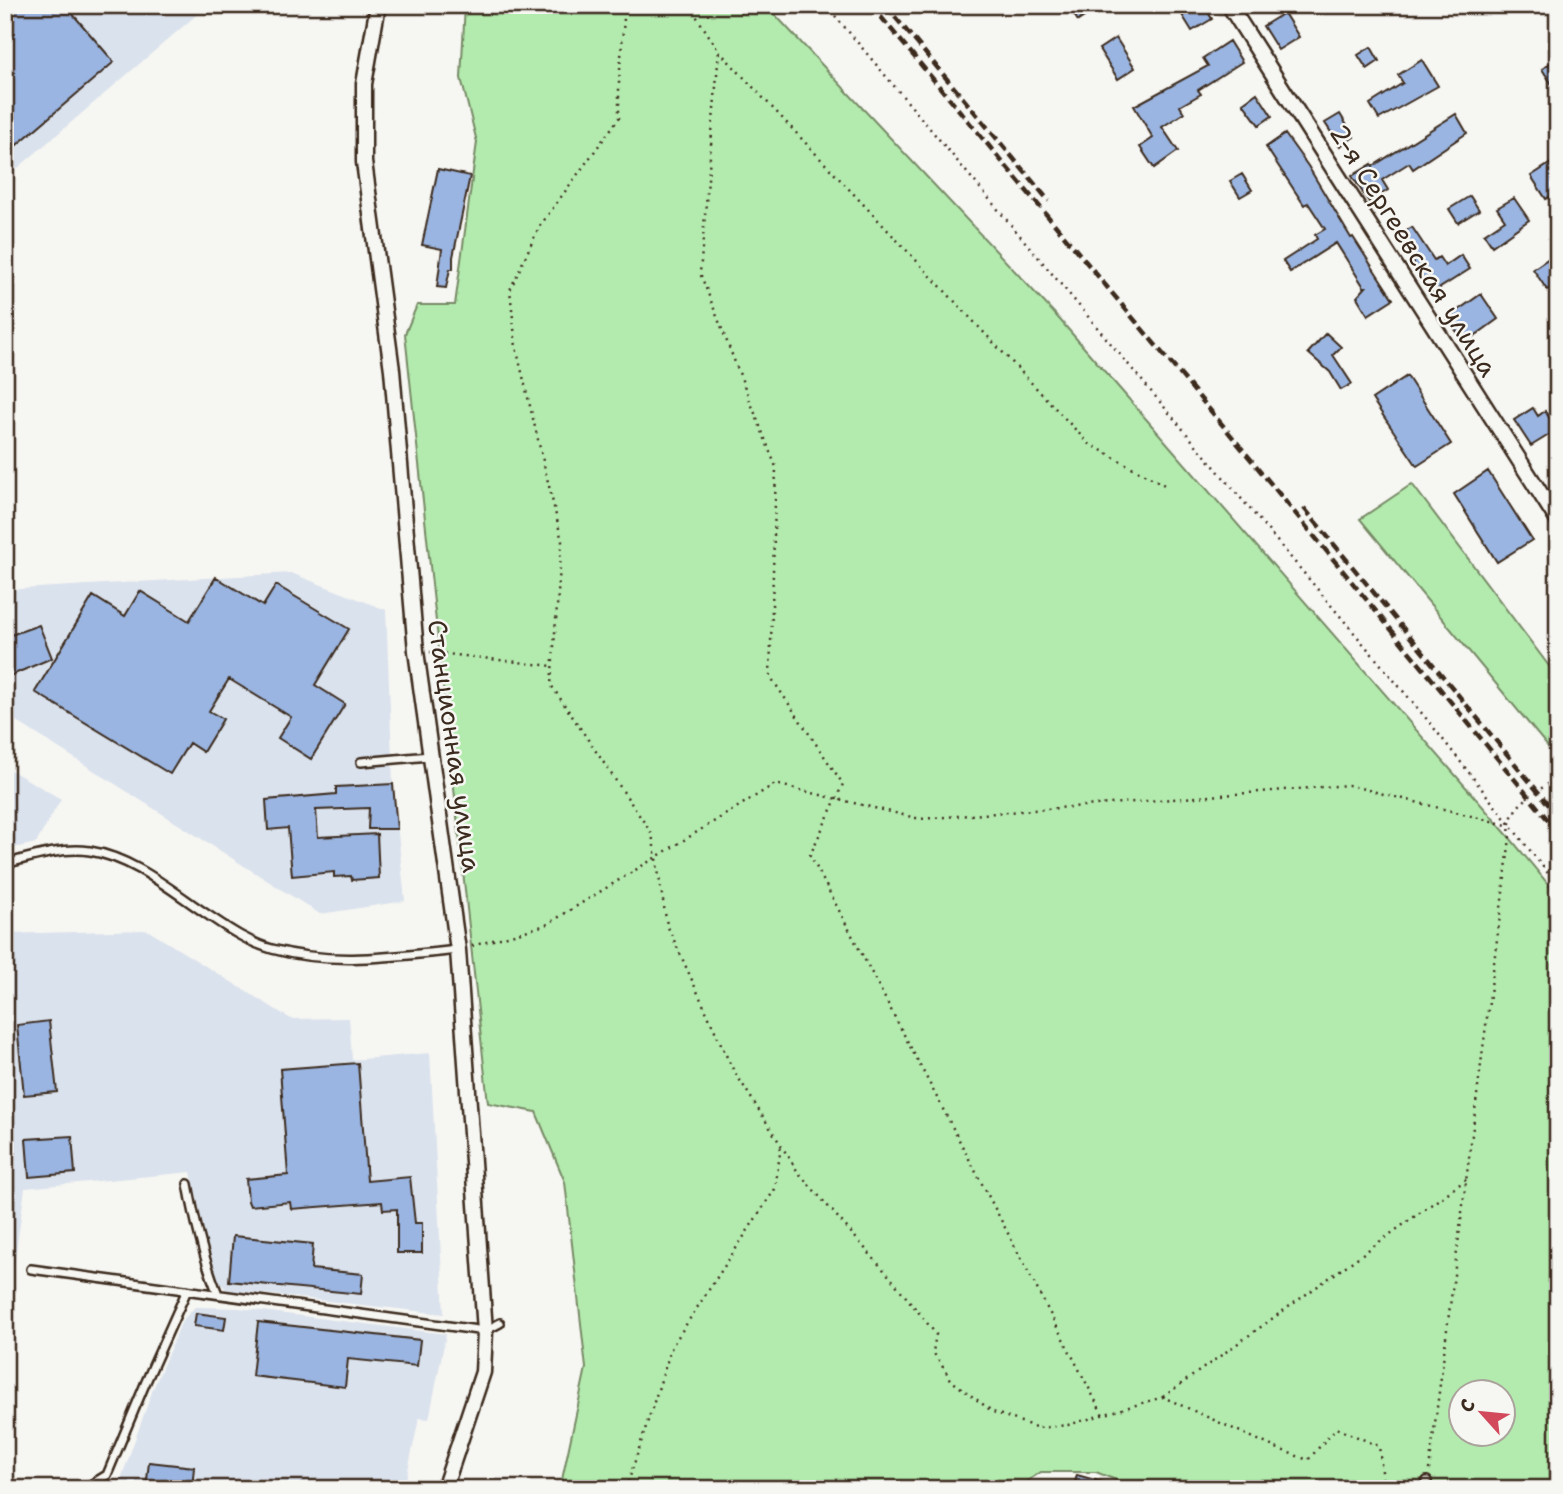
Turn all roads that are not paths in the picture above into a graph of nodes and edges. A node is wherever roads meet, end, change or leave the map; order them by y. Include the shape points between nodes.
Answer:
1 (378, 5) edge
2 (1229, 5) edge
3 (1558, 521) edge
4 (432, 755) junction
5 (361, 762) dead end
6 (5, 864) edge
7 (458, 950) junction
8 (188, 1184) dead end
9 (31, 1269) dead end
10 (187, 1290) junction
11 (218, 1294) junction
12 (500, 1323) dead end
13 (485, 1331) junction
14 (84, 1489) edge
15 (444, 1489) edge

1 - 4 street, Станционная улица via 364,84 364,162 392,370 416,651
2 - 3 street, 2-я Сергеевская улица
4 - 5 lane
4 - 7 street, Станционная улица
6 - 7 lane via 46,854 88,851 127,861 236,934 270,949 312,957 361,959
7 - 13 street, Станционная улица
8 - 11 lane via 199,1241
9 - 10 lane
10 - 11 lane
10 - 14 lane via 107,1475
11 - 13 lane
12 - 13 lane
13 - 15 street, Станционная улица via 483,1372

